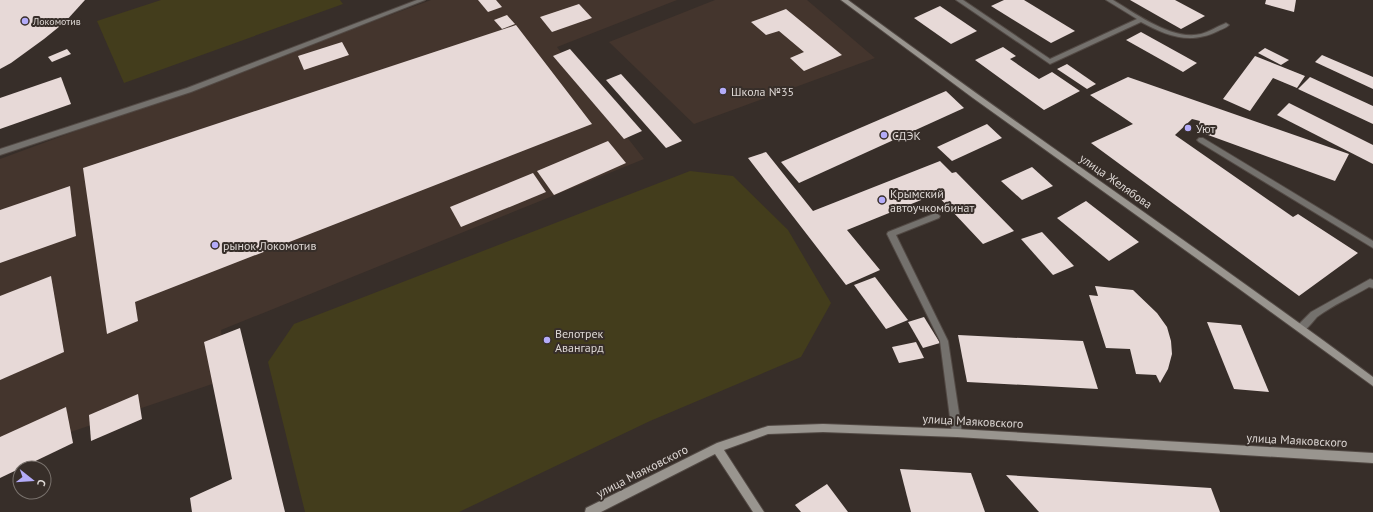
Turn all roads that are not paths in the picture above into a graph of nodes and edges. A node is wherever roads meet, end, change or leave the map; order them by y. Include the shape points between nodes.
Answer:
1 (422, 0) edge
2 (844, 0) edge
3 (1109, 0) edge
4 (963, 1) edge
5 (1142, 19) junction
6 (1226, 25) dead end
7 (1202, 140) dead end
8 (0, 152) edge
9 (936, 216) dead end
10 (1373, 245) edge
11 (1372, 282) edge
12 (1301, 328) junction
13 (1373, 382) edge
14 (957, 433) junction
15 (717, 448) junction
16 (1373, 458) edge
17 (590, 512) edge
18 (760, 512) edge

1 - 8 lane via 189,90
2 - 12 main road, улица Желябова
3 - 5 lane
4 - 5 lane via 1050,62
5 - 6 lane via 1179,35 1200,36
7 - 10 lane
9 - 14 lane via 891,234 944,341
11 - 12 lane via 1314,315
12 - 13 main road, улица Желябова
14 - 15 main road, улица Маяковского via 823,428 768,430
14 - 16 main road, улица Маяковского
15 - 17 main road, улица Маяковского
15 - 18 main road

